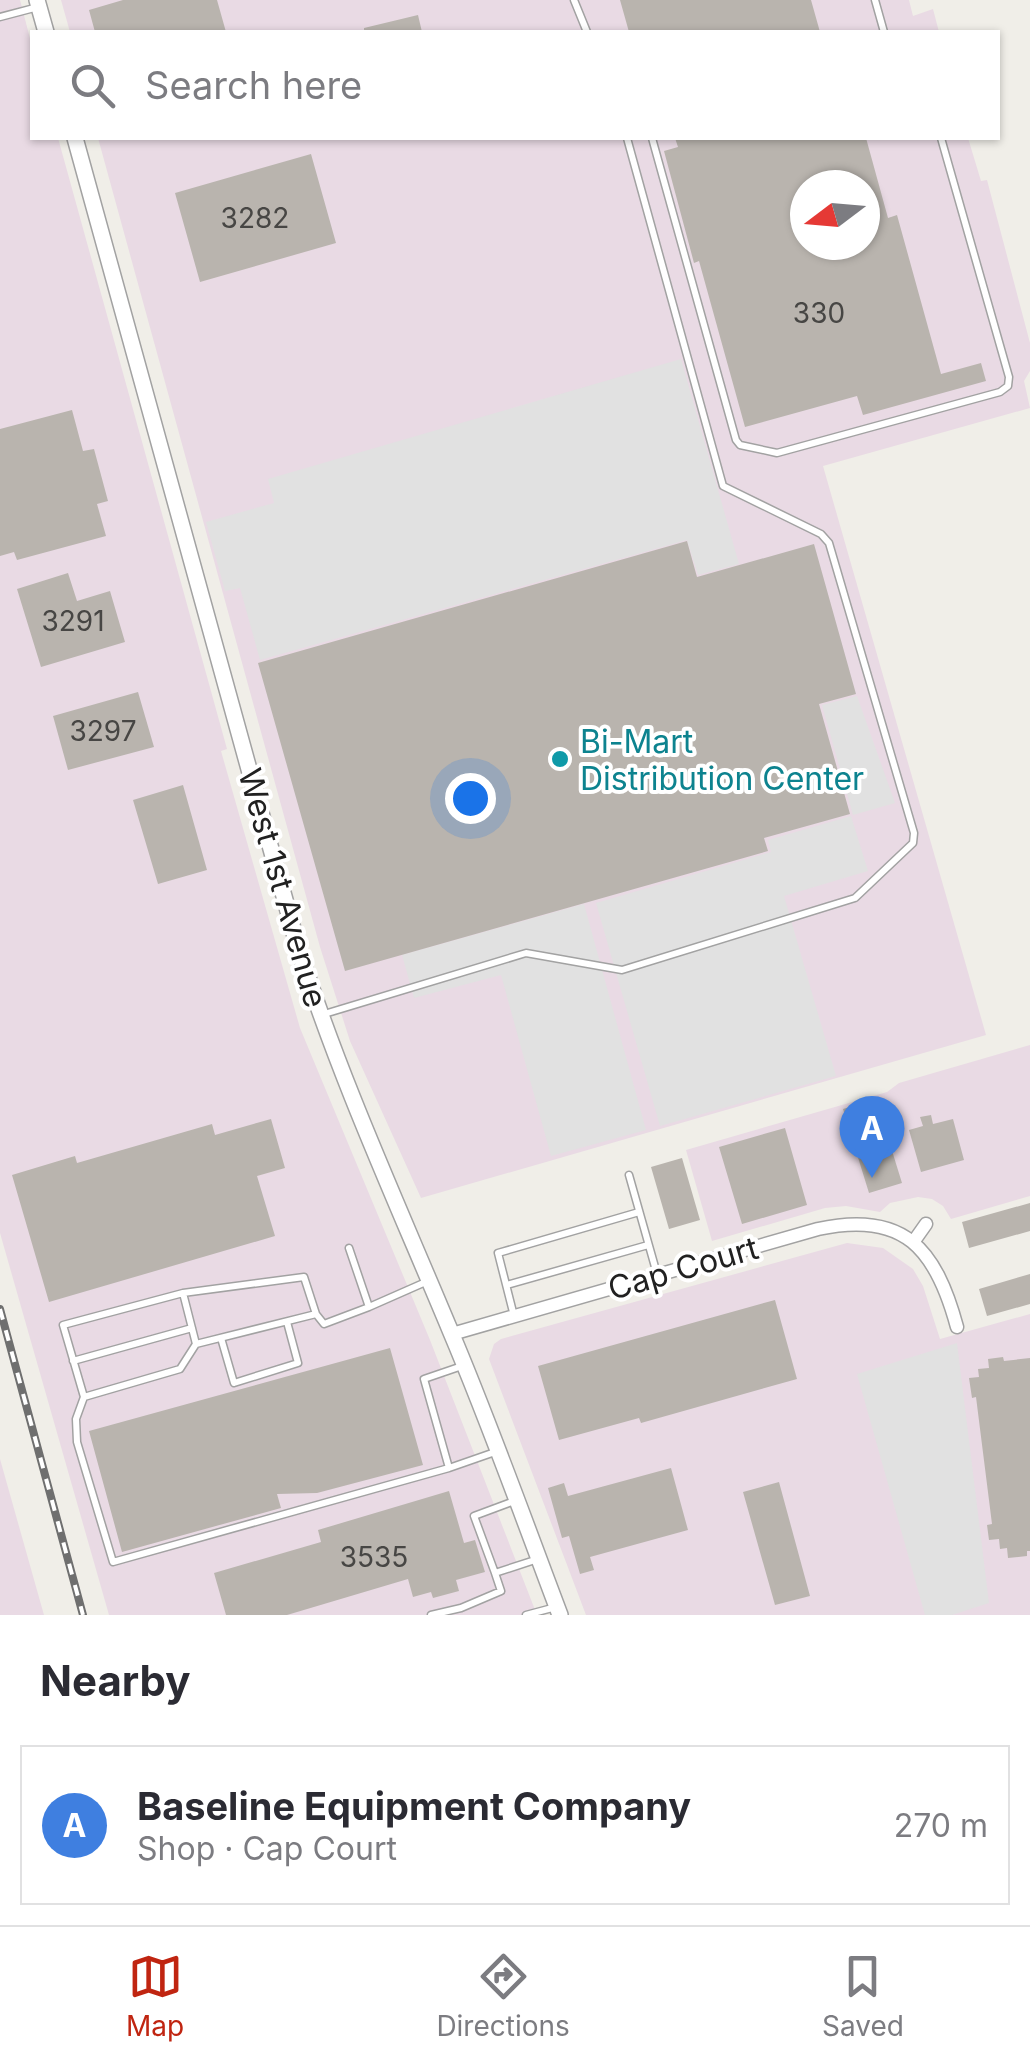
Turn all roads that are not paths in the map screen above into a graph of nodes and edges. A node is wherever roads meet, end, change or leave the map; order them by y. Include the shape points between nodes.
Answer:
1 (574, 0) edge
2 (875, 0) edge
3 (38, 3) edge
4 (0, 17) edge
5 (45, 30) edge
6 (587, 30) edge
7 (883, 30) edge
8 (76, 140) edge
9 (629, 140) edge
10 (653, 140) edge
11 (942, 140) edge
12 (320, 1015) junction
13 (629, 1176) dead end
14 (639, 1212) junction
15 (926, 1224) dead end
16 (914, 1241) junction
17 (648, 1245) junction
18 (350, 1248) dead end
19 (657, 1275) junction
20 (429, 1281) junction
21 (506, 1285) junction
22 (183, 1292) junction
23 (369, 1307) junction
24 (316, 1314) junction
25 (514, 1316) junction
26 (287, 1322) junction
27 (957, 1327) dead end
28 (192, 1328) junction
29 (452, 1334) junction
30 (221, 1338) junction
31 (196, 1344) junction
32 (73, 1361) junction
33 (464, 1365) junction
34 (84, 1397) junction
35 (498, 1451) junction
36 (449, 1468) junction
37 (516, 1500) junction
38 (539, 1559) junction
39 (495, 1574) junction
40 (558, 1611) edge
41 (431, 1615) edge
42 (526, 1615) edge

1 - 6 lane
2 - 7 lane
3 - 4 lane
3 - 5 street
8 - 12 street, West 1st Avenue
9 - 12 lane via 723,486 828,543 912,843 855,898 622,970 526,953
10 - 11 lane via 736,440 777,452 1008,386
12 - 20 street, West 1st Avenue
13 - 14 lane
14 - 17 lane
14 - 21 lane via 498,1253
15 - 16 street
16 - 19 street, Cap Court via 875,1227 831,1226
16 - 27 street via 940,1276
17 - 19 lane
17 - 21 lane
18 - 23 lane
19 - 25 street, Cap Court
20 - 23 lane
20 - 29 street, West 1st Avenue
21 - 25 lane
22 - 24 lane via 304,1277
22 - 28 lane
22 - 32 lane via 62,1324
23 - 24 lane via 324,1324
24 - 26 lane
25 - 29 street, Cap Court
26 - 30 lane
26 - 30 lane via 298,1363 234,1382
28 - 31 lane
28 - 32 lane
29 - 33 street, West 1st Avenue
30 - 31 lane
31 - 34 lane via 180,1369
32 - 34 lane
33 - 35 street, West 1st Avenue
33 - 36 lane via 424,1379
34 - 36 lane via 77,1442 113,1562
35 - 36 lane
35 - 37 street, West 1st Avenue
37 - 38 street, West 1st Avenue
37 - 39 lane via 474,1516
38 - 39 lane
38 - 40 street, West 1st Avenue
39 - 41 lane via 500,1592
40 - 42 lane

